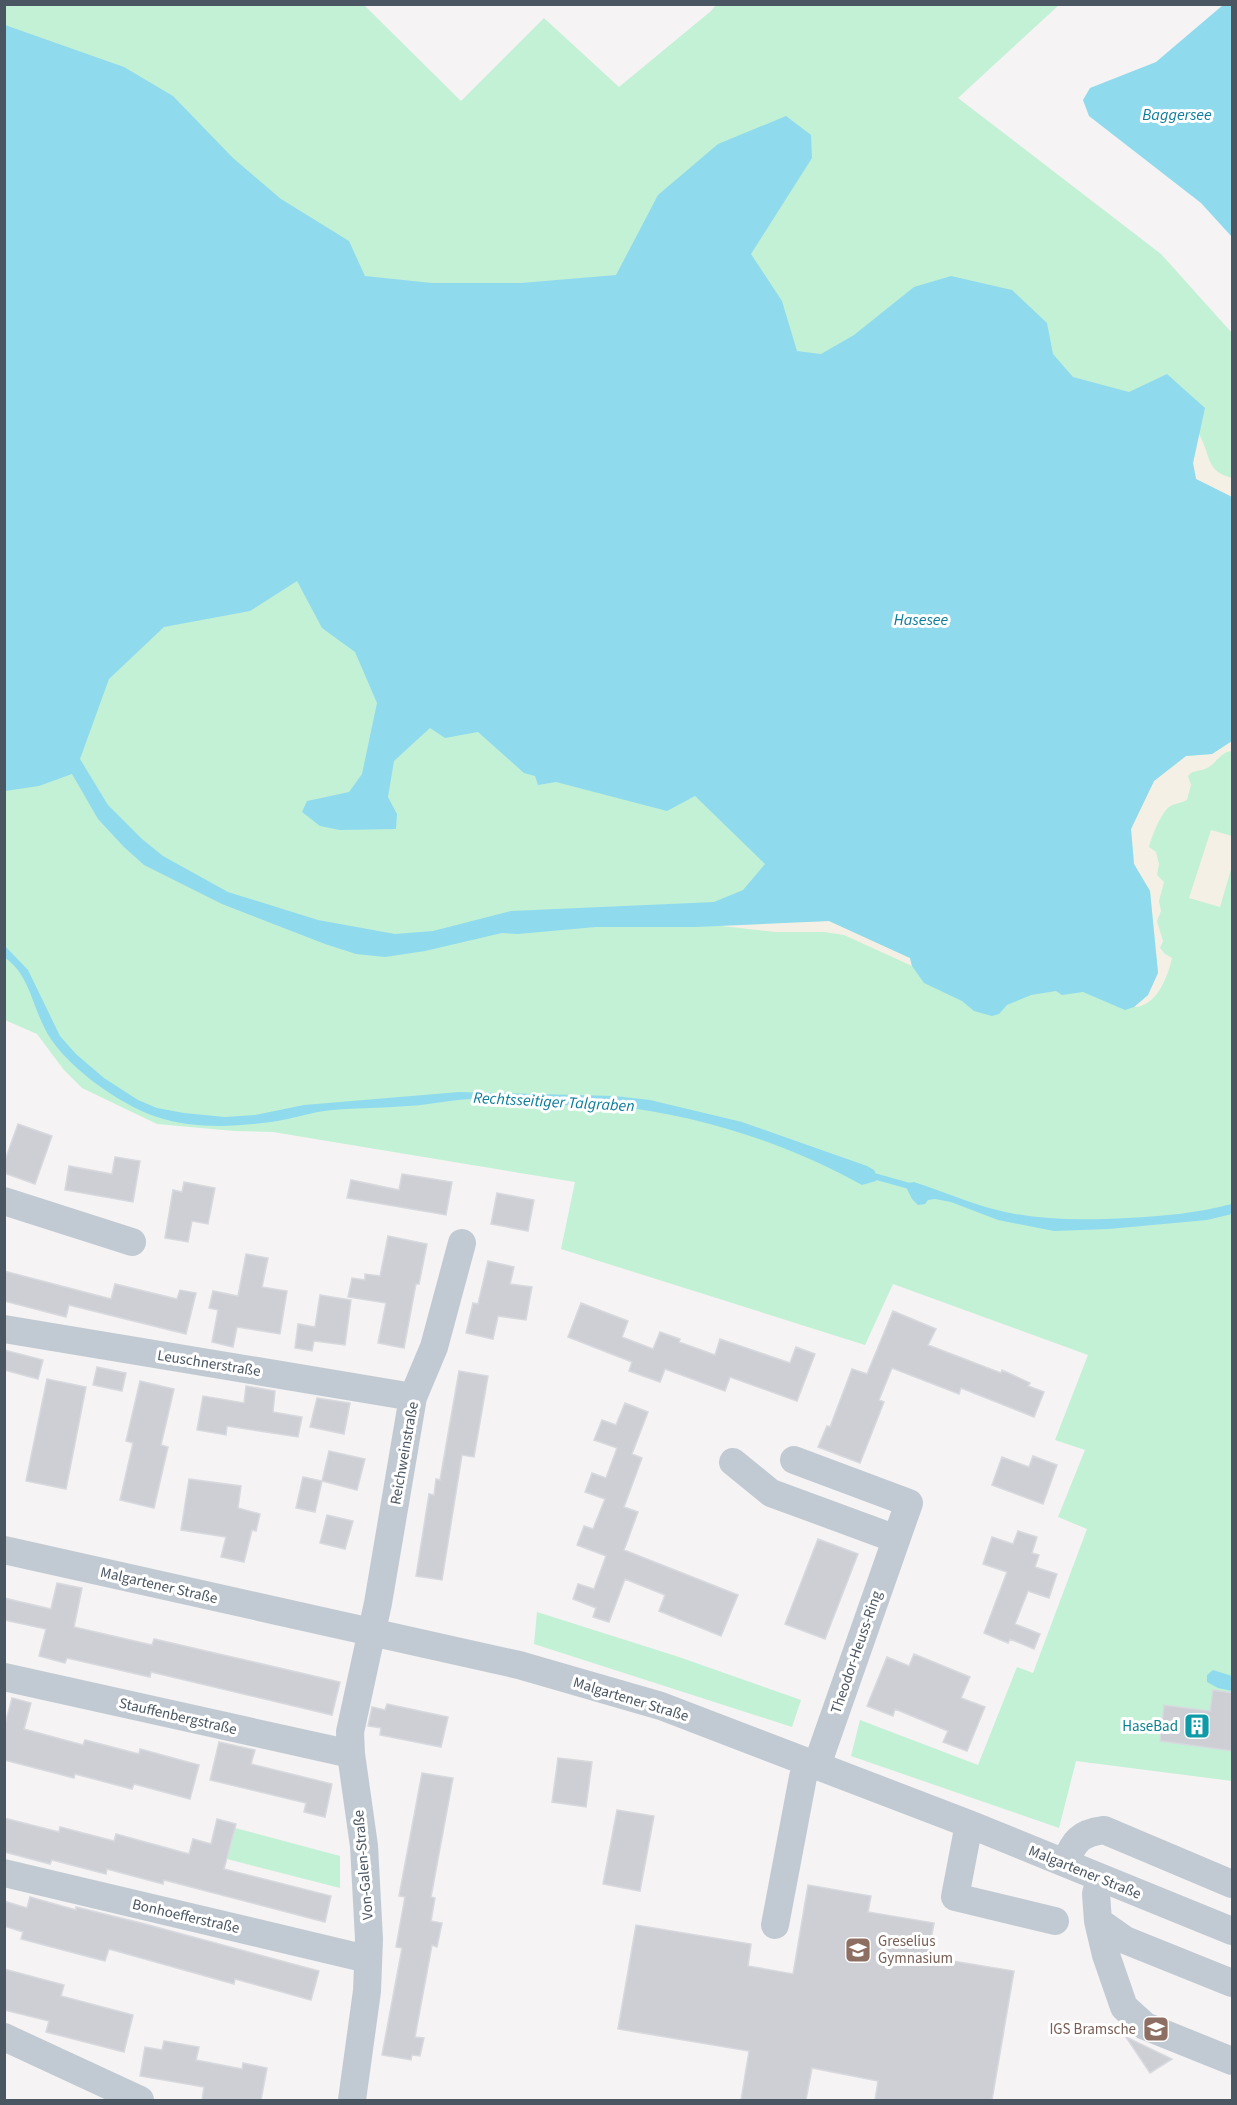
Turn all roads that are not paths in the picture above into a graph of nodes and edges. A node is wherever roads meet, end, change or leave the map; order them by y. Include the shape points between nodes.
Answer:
1 (4, 1201) edge
2 (132, 1242) dead end
3 (462, 1243) dead end
4 (4, 1329) edge
5 (413, 1397) junction
6 (794, 1460) dead end
7 (733, 1462) dead end
8 (896, 1539) junction
9 (4, 1550) edge
10 (372, 1632) junction
11 (4, 1677) edge
12 (351, 1754) junction
13 (812, 1763) junction
14 (969, 1824) junction
15 (1065, 1863) junction
16 (4, 1873) edge
17 (1100, 1878) junction
18 (1233, 1884) edge
19 (1055, 1921) dead end
20 (1098, 1921) junction
21 (776, 1925) dead end
22 (1233, 1931) edge
23 (367, 1959) junction
24 (1233, 1983) edge
25 (4, 2037) edge
26 (1233, 2061) edge
27 (140, 2100) edge
28 (352, 2100) edge

1 - 2 street
3 - 5 street, Reichweinstraße via 434,1347
4 - 5 street, Leuschnerstraße
5 - 10 street, Reichweinstraße
6 - 8 street, Theodor-Heuss-Ring via 909,1503
7 - 8 street via 771,1493
8 - 13 street, Theodor-Heuss-Ring
9 - 10 street, Malgartener Straße
10 - 12 street, Von-Galen-Straße via 350,1732
10 - 13 street, Malgartener Straße via 519,1665 661,1706
11 - 12 street, Stauffenbergstraße
12 - 23 street, Von-Galen-Straße via 364,1846
13 - 14 street, Malgartener Straße
13 - 21 street, Theodor-Heuss-Ring via 803,1777
14 - 15 street, Malgartener Straße
14 - 19 street via 955,1897
15 - 17 street, Malgartener Straße
15 - 18 street via 1072,1847 1087,1832 1104,1830
16 - 23 street, Bonhoefferstraße
17 - 20 street via 1096,1894
17 - 22 street, Malgartener Straße
20 - 24 street via 1125,1940
20 - 26 street via 1124,2007 1133,2018
23 - 28 street, Von-Galen-Straße via 367,1991
25 - 27 street

